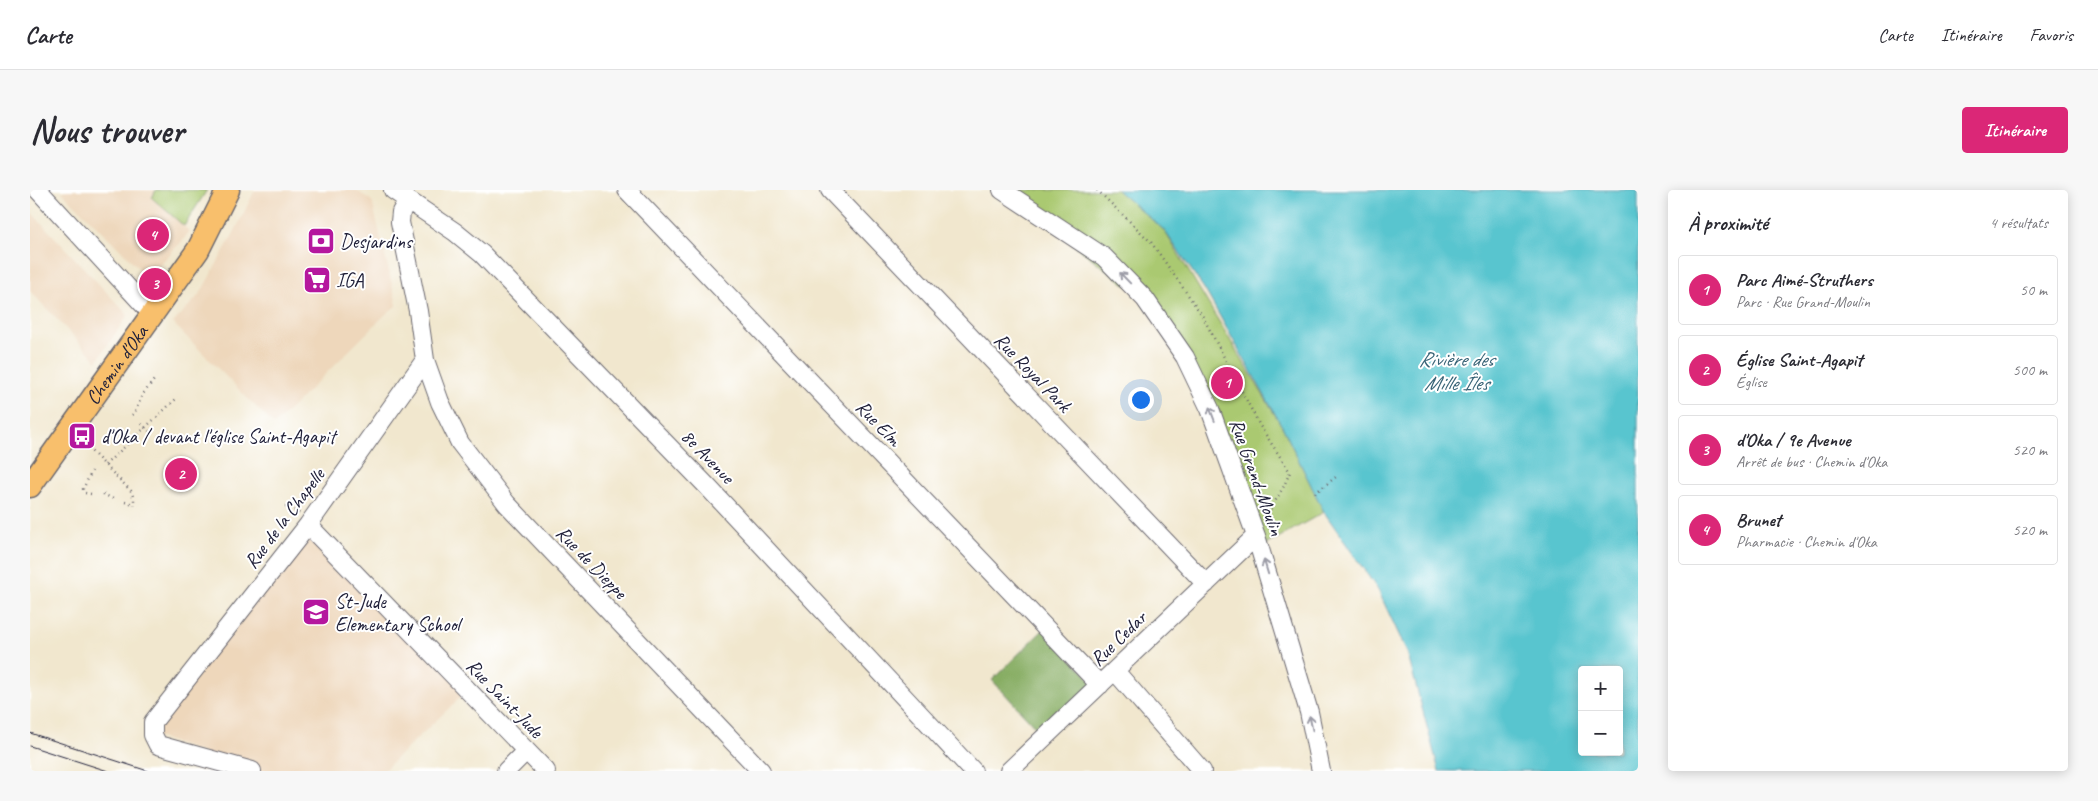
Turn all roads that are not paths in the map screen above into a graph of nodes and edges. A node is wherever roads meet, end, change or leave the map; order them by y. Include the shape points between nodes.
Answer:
1 (38, 190) edge
2 (228, 190) edge
3 (627, 190) edge
4 (830, 190) edge
5 (1002, 190) edge
6 (400, 195) edge
7 (153, 315) junction
8 (425, 360) junction
9 (30, 486) edge
10 (305, 521) junction
11 (1256, 536) junction
12 (1206, 584) junction
13 (1115, 671) junction
14 (1100, 685) junction
15 (526, 751) junction
16 (252, 771) edge
17 (506, 771) edge
18 (546, 771) edge
19 (761, 771) edge
20 (973, 771) edge
21 (1009, 771) edge
22 (1202, 771) edge
23 (1321, 771) edge

1 - 7 street
2 - 7 main road, Chemin d'Oka via 202,245
3 - 14 street, Rue Elm
4 - 12 street, Rue Royal Park
11 -> 5 street, Rue Grand-Moulin via 1210,409 1185,357 1145,299 1104,257
6 - 8 street via 400,222
6 - 20 street, 8e Avenue via 482,254 706,484
7 - 9 main road, Chemin d'Oka
8 - 10 street, Rue de la Chapelle
8 - 19 street, Rue de Dieppe via 460,443 507,504
10 - 15 street, Rue Saint-Jude
10 - 16 street, Rue de la Chapelle via 153,722 153,735 158,746
11 - 12 street, Rue Cedar
23 -> 11 street, Rue Grand-Moulin via 1309,712
12 - 13 street, Rue Cedar
13 - 14 street, Rue Cedar
13 - 22 street
14 - 21 street, Rue Cedar
15 - 17 street
15 - 18 street, Rue Saint-Jude

